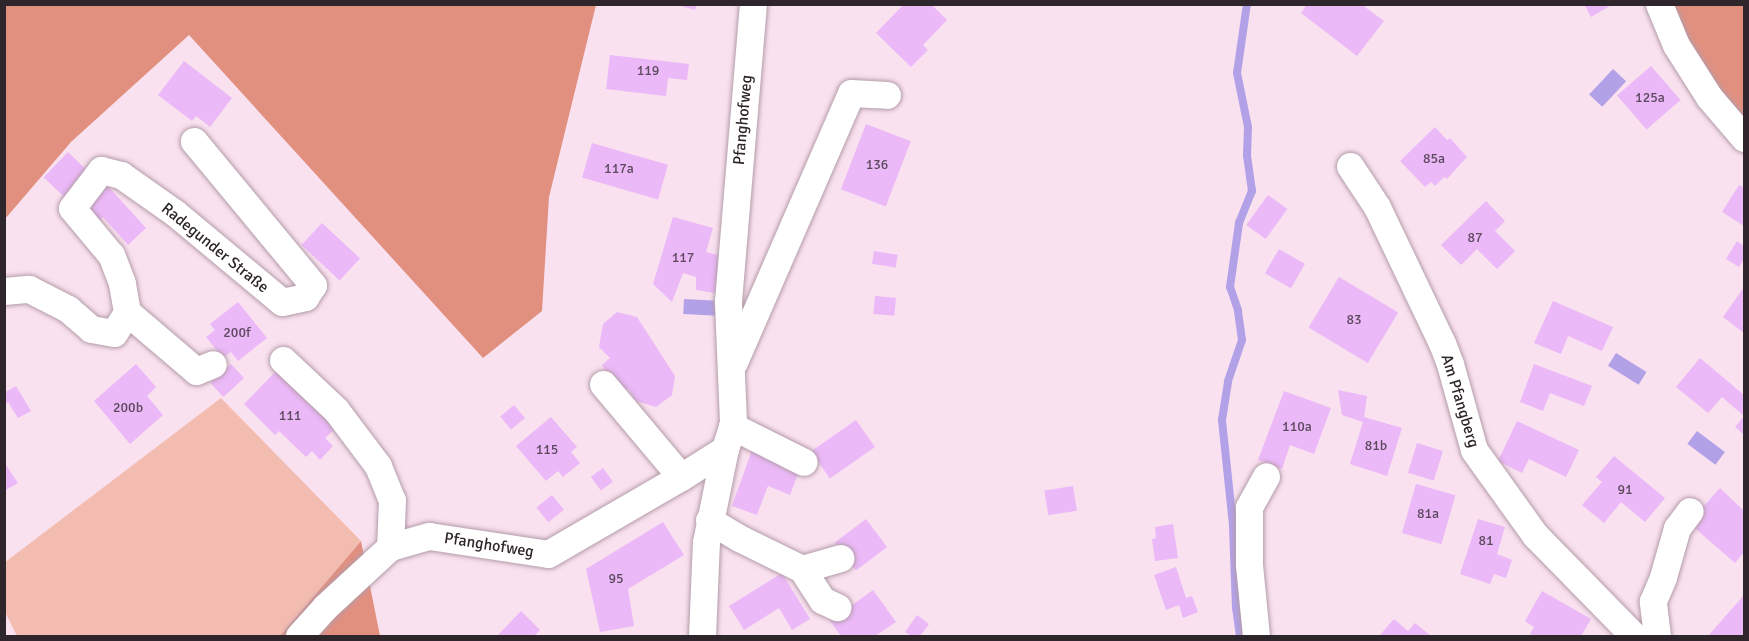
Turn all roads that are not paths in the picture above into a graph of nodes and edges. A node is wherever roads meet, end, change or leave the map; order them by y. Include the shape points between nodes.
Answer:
1 (753, 4) edge
2 (1659, 4) edge
3 (887, 95) dead end
4 (1744, 138) edge
5 (194, 141) dead end
6 (1350, 166) dead end
7 (4, 291) edge
8 (127, 312) junction
9 (283, 360) dead end
10 (213, 364) dead end
11 (731, 369) junction
12 (603, 384) dead end
13 (728, 437) junction
14 (804, 462) dead end
15 (1266, 476) dead end
16 (681, 477) junction
17 (1690, 511) dead end
18 (709, 520) junction
19 (390, 547) junction
20 (840, 558) dead end
21 (802, 569) junction
22 (837, 607) dead end
23 (299, 636) edge
24 (702, 636) edge
25 (1256, 636) edge
26 (1634, 636) edge
27 (1657, 636) edge

1 - 11 street, Pfanghofweg via 728,301
2 - 4 street via 1676,45 1708,98
3 - 11 street via 851,93
5 - 8 street, Radegunder Straße via 313,285 305,297 282,302 175,213 121,175 101,170 72,208 111,255 122,283
6 - 26 street, Am Pfangberg via 1377,207 1442,343 1474,450 1535,535
7 - 8 street via 29,288 68,309 91,329 114,333
8 - 10 street via 196,371
9 - 19 street via 336,410 378,466 392,500
11 - 13 street, Pfanghofweg
12 - 16 street
13 - 14 street
13 - 16 street, Pfanghofweg
13 - 18 street, Pfanghofweg
15 - 25 street via 1249,507 1249,565
16 - 19 street, Pfanghofweg via 548,554 429,536
17 - 27 street via 1677,528 1653,602
18 - 21 street
18 - 24 street, Pfanghofweg
19 - 23 street, Pfanghofweg
20 - 21 street
21 - 22 street via 822,600

